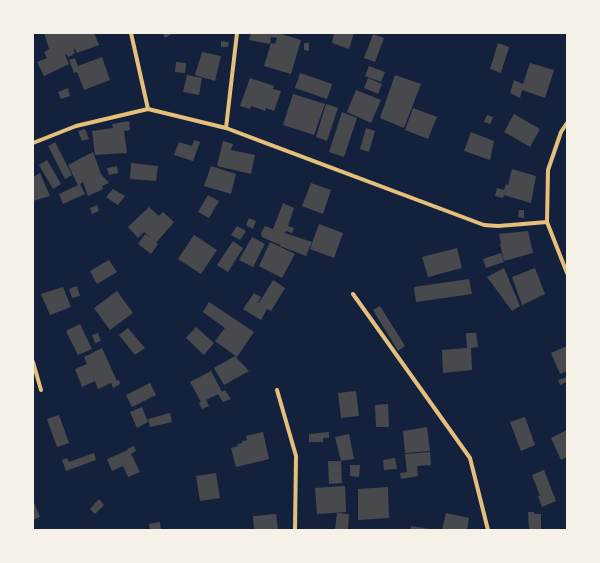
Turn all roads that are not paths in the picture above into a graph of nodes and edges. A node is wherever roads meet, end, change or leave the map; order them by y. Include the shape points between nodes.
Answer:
1 (130, 33) edge
2 (236, 33) edge
3 (148, 109) junction
4 (567, 123) edge
5 (226, 128) junction
6 (33, 143) edge
7 (547, 222) junction
8 (567, 273) edge
9 (353, 294) dead end
10 (33, 362) edge
11 (41, 390) dead end
12 (277, 390) dead end
13 (294, 530) edge
14 (488, 530) edge

1 - 3 street
2 - 5 street
3 - 5 street
3 - 6 street via 76,126
4 - 7 street via 561,132 548,170
5 - 7 street via 484,225
7 - 8 street
9 - 14 street via 470,458
10 - 11 street
12 - 13 street via 296,456

